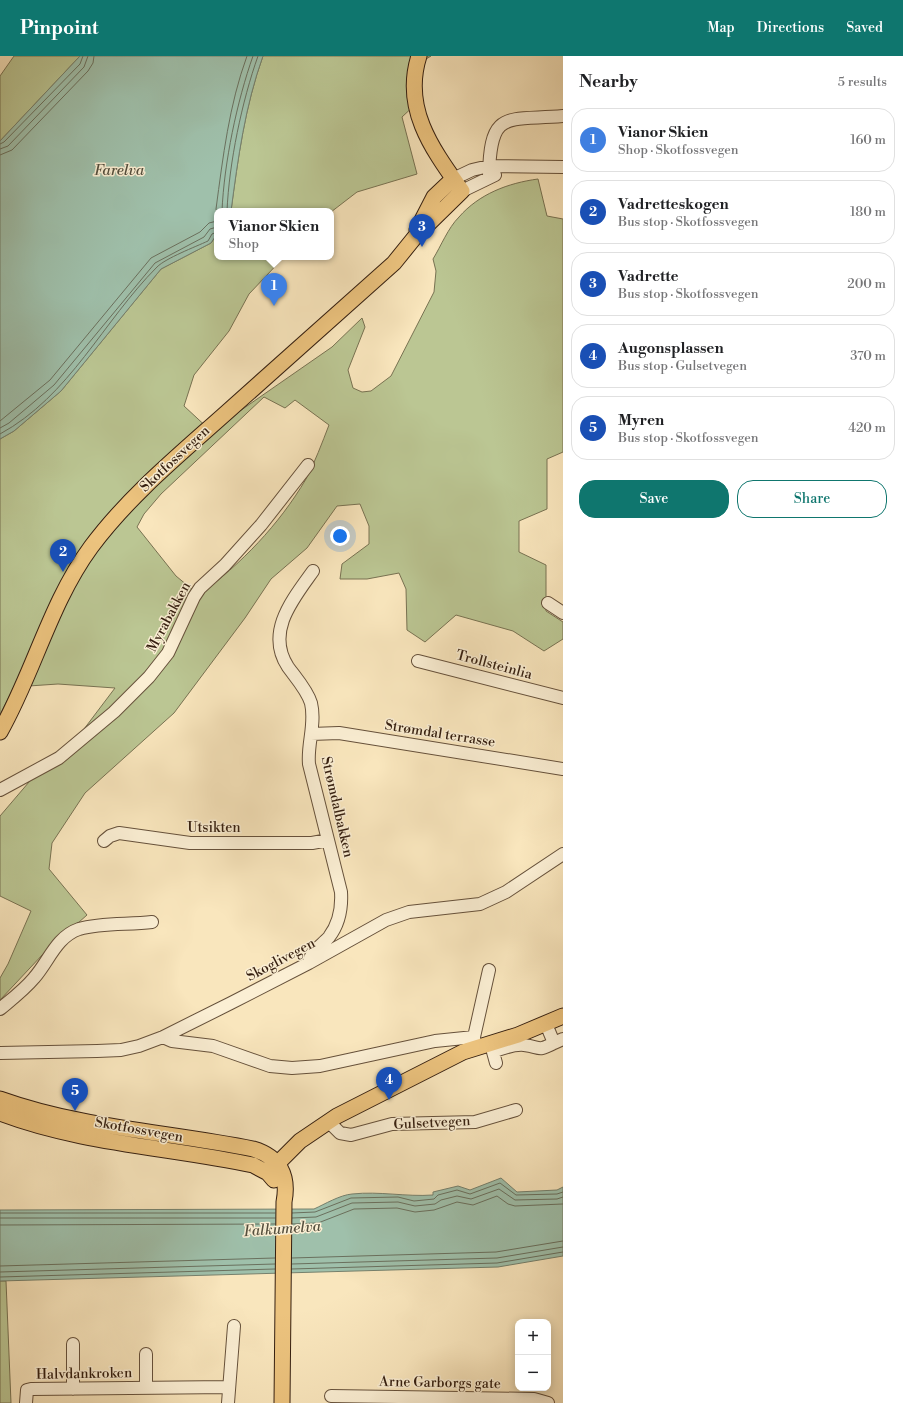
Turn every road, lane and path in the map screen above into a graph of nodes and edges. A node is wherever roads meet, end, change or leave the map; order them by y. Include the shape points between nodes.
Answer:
1 (419, 56) edge
2 (563, 116) edge
3 (563, 167) edge
4 (489, 171) junction
5 (453, 179) junction
6 (462, 191) junction
7 (415, 237) junction
8 (308, 465) dead end
9 (313, 571) dead end
10 (548, 603) dead end
11 (563, 613) edge
12 (418, 661) dead end
13 (563, 698) edge
14 (0, 732) edge
15 (311, 734) junction
16 (563, 769) edge
17 (0, 790) edge
18 (328, 840) junction
19 (104, 841) dead end
20 (563, 854) edge
21 (152, 922) dead end
22 (309, 963) junction
23 (489, 970) dead end
24 (0, 1009) edge
25 (563, 1016) edge
26 (546, 1024) junction
27 (163, 1037) junction
28 (558, 1041) edge
29 (475, 1042) junction
30 (0, 1053) edge
31 (496, 1063) dead end
32 (0, 1099) edge
33 (516, 1110) dead end
34 (0, 1113) edge
35 (328, 1121) junction
36 (272, 1168) junction
37 (234, 1326) dead end
38 (73, 1344) dead end
39 (146, 1354) dead end
40 (229, 1387) junction
41 (150, 1388) junction
42 (73, 1389) junction
43 (332, 1396) dead end
44 (26, 1403) edge
45 (228, 1403) edge
46 (282, 1403) edge
47 (548, 1403) edge

1 - 5 main road via 416,74 417,114 430,144
2 - 4 street via 506,120 494,135 489,153
3 - 4 street via 518,167
4 - 5 street via 472,170
4 - 6 street
5 - 6 main road
5 - 7 main road, Skotfossvegen via 434,197 419,223
6 - 7 main road, Skotfossvegen
7 - 14 main road, Skotfossvegen via 394,263 172,460 102,533 65,589
8 - 17 street, Myrabakken via 256,531 194,596 168,653 150,677 114,712 59,758
9 - 15 street, Strømdalbakken via 286,612 279,640 282,656 311,704
10 - 11 street
12 - 13 street, Trollsteinlia
15 - 16 street, Strømdal terrasse via 351,735
15 - 18 street, Strømdalbakken via 308,747 309,764
18 - 19 street, Utsikten via 312,843 190,843 119,833
18 - 22 street, Strømdalbakken via 339,881 340,911 334,928 313,953
20 - 22 street, Skoglivegen via 534,875 492,899 466,907 398,915
21 - 24 street via 91,927 71,934 55,947 35,977
22 - 27 street, Skoglivegen
23 - 29 street
25 - 26 main road
26 - 28 street
26 - 29 main road via 518,1035
27 - 29 street via 172,1041 213,1046 270,1066 292,1068 320,1066 435,1041
27 - 30 street, Skoglivegen via 121,1050
28 - 31 street via 543,1049 524,1045 501,1049 493,1052
29 - 35 main road via 453,1057
32 - 36 main road, Skotfossvegen via 77,1120 253,1149 270,1156
33 - 35 street, Gulsetvegen via 476,1122 392,1124 350,1135 340,1133
34 - 36 main road, Skotfossvegen via 50,1130
35 - 36 main road via 300,1141
36 - 46 main road via 285,1178 287,1190 284,1202
37 - 40 street
38 - 42 street
39 - 41 street
40 - 41 street, Halvdankroken
40 - 45 street
41 - 42 street, Halvdankroken
42 - 44 street, Halvdankroken via 27,1390
43 - 47 street, Arne Garborgs gate via 534,1399

